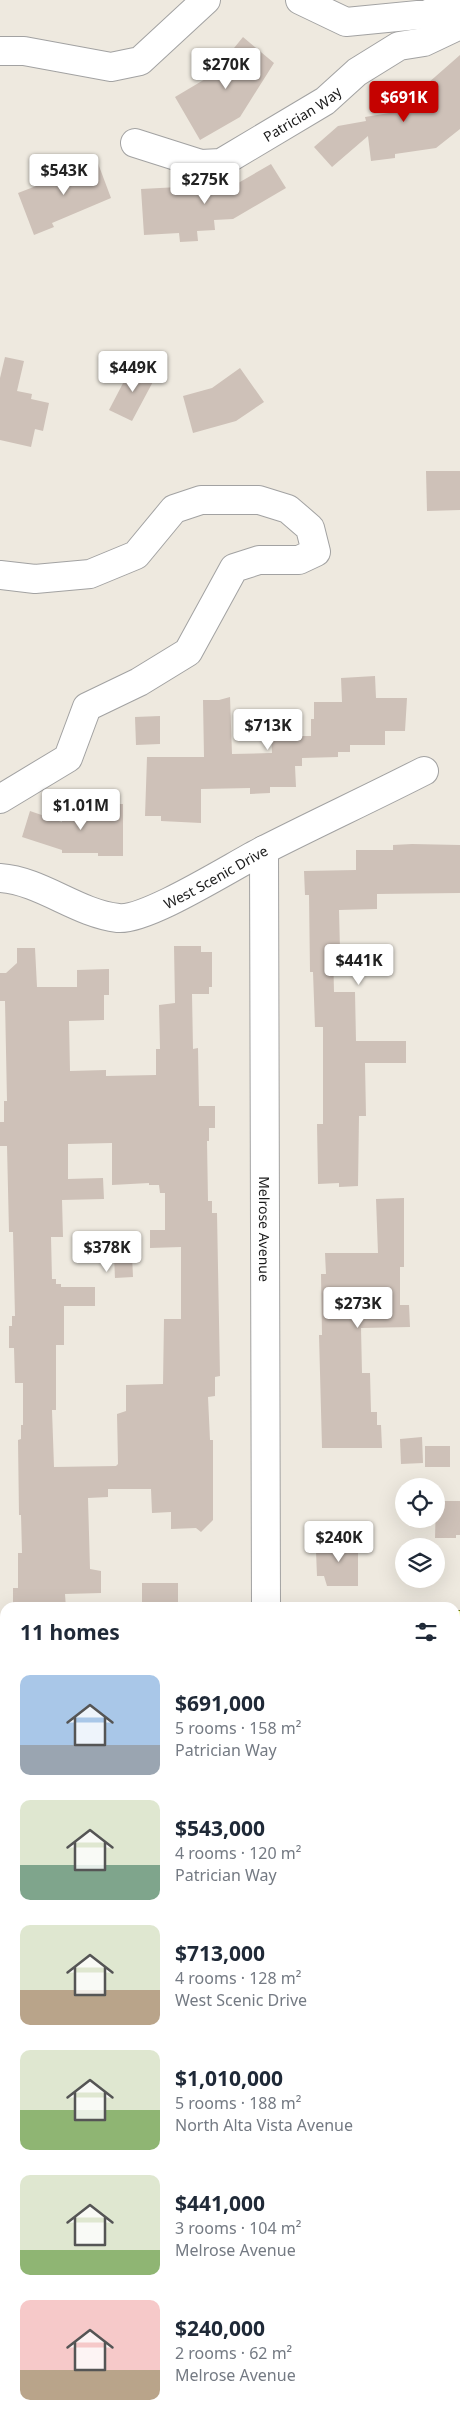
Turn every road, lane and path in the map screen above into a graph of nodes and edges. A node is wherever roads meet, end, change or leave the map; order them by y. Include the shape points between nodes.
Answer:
1 (206, 0) edge
2 (300, 0) edge
3 (456, 0) edge
4 (460, 25) edge
5 (0, 51) edge
6 (136, 143) dead end
7 (0, 575) edge
8 (424, 771) dead end
9 (0, 799) edge
10 (264, 850) junction
11 (0, 878) edge
12 (266, 1602) edge

1 - 5 street via 140,60 111,67 24,51
2 - 3 street via 346,22 428,14
4 - 6 street, Patrician Way via 424,42 399,46 357,72 325,101 222,163 202,164
7 - 9 street via 35,579 97,571 136,555 174,509 202,500 259,500 288,509 310,528 316,552 300,560 259,560 234,568 188,652 139,682 87,706 68,758
8 - 10 street, West Scenic Drive
10 - 11 street, West Scenic Drive via 147,913 120,918 92,913 33,886
10 - 12 street, Melrose Avenue

